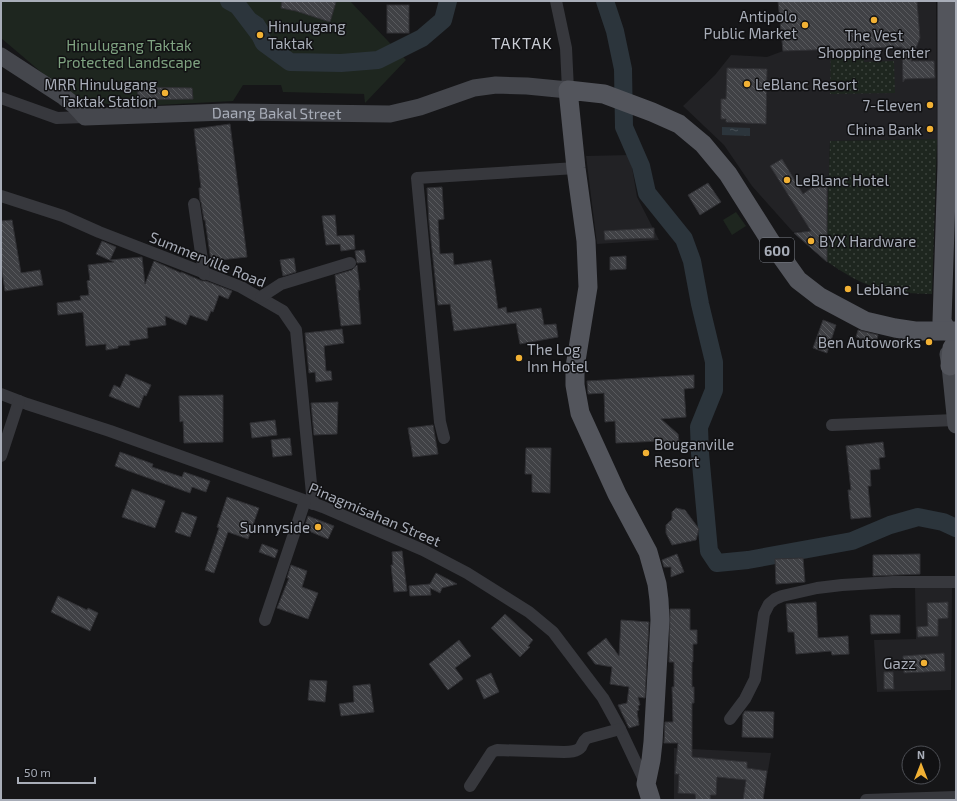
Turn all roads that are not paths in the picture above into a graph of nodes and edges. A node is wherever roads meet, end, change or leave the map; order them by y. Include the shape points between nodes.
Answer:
1 (556, 1) edge
2 (947, 1) edge
3 (1, 56) edge
4 (568, 90) junction
5 (1, 98) edge
6 (85, 117) junction
7 (576, 168) junction
8 (1, 196) edge
9 (194, 204) dead end
10 (350, 264) dead end
11 (204, 274) junction
12 (956, 284) edge
13 (261, 297) junction
14 (952, 328) edge
15 (950, 366) joint
16 (1, 394) edge
17 (19, 401) junction
18 (956, 420) edge
19 (832, 425) dead end
20 (956, 425) edge
21 (444, 438) dead end
22 (1, 456) edge
23 (309, 502) junction
24 (956, 582) edge
25 (265, 620) dead end
26 (730, 720) dead end
27 (620, 730) junction
28 (470, 786) dead end
29 (648, 792) edge
30 (956, 797) edge
31 (866, 800) edge

1 - 4 street via 566,48
2 - 14 main road via 947,165
3 - 6 street via 64,97
4 - 6 street, Daang Bakal Street / 600 via 488,86 390,114 226,112
4 - 7 main road
4 - 14 main road, 600 via 604,94 679,124 703,144 728,174 798,280 820,297 844,309 896,321
5 - 6 street, 600 via 57,118
7 - 21 street via 417,178 440,422
7 - 29 main road via 586,241 588,287 575,367 580,412 617,494 648,552 659,600 660,620
8 - 11 street, Summerville Road via 63,216
9 - 11 street
10 - 13 street via 281,284
11 - 13 street, Summerville Road
12 - 14 main road
13 - 23 street, Summerville Road via 283,311 296,330
14 - 15 main road
15 - 18 street
16 - 17 street, Pinagmisahan Street
17 - 22 street
17 - 23 street, Pinagmisahan Street
18 - 19 street
18 - 20 street
23 - 25 street
23 - 27 street, Pinagmisahan Street via 423,550 467,573 529,612 558,638 603,698
24 - 26 street via 842,585 803,591 776,599 769,604 764,614 755,679
27 - 28 street via 587,738 574,751 497,750 492,752
27 - 29 street, Pinagmisahan Street
30 - 31 street

